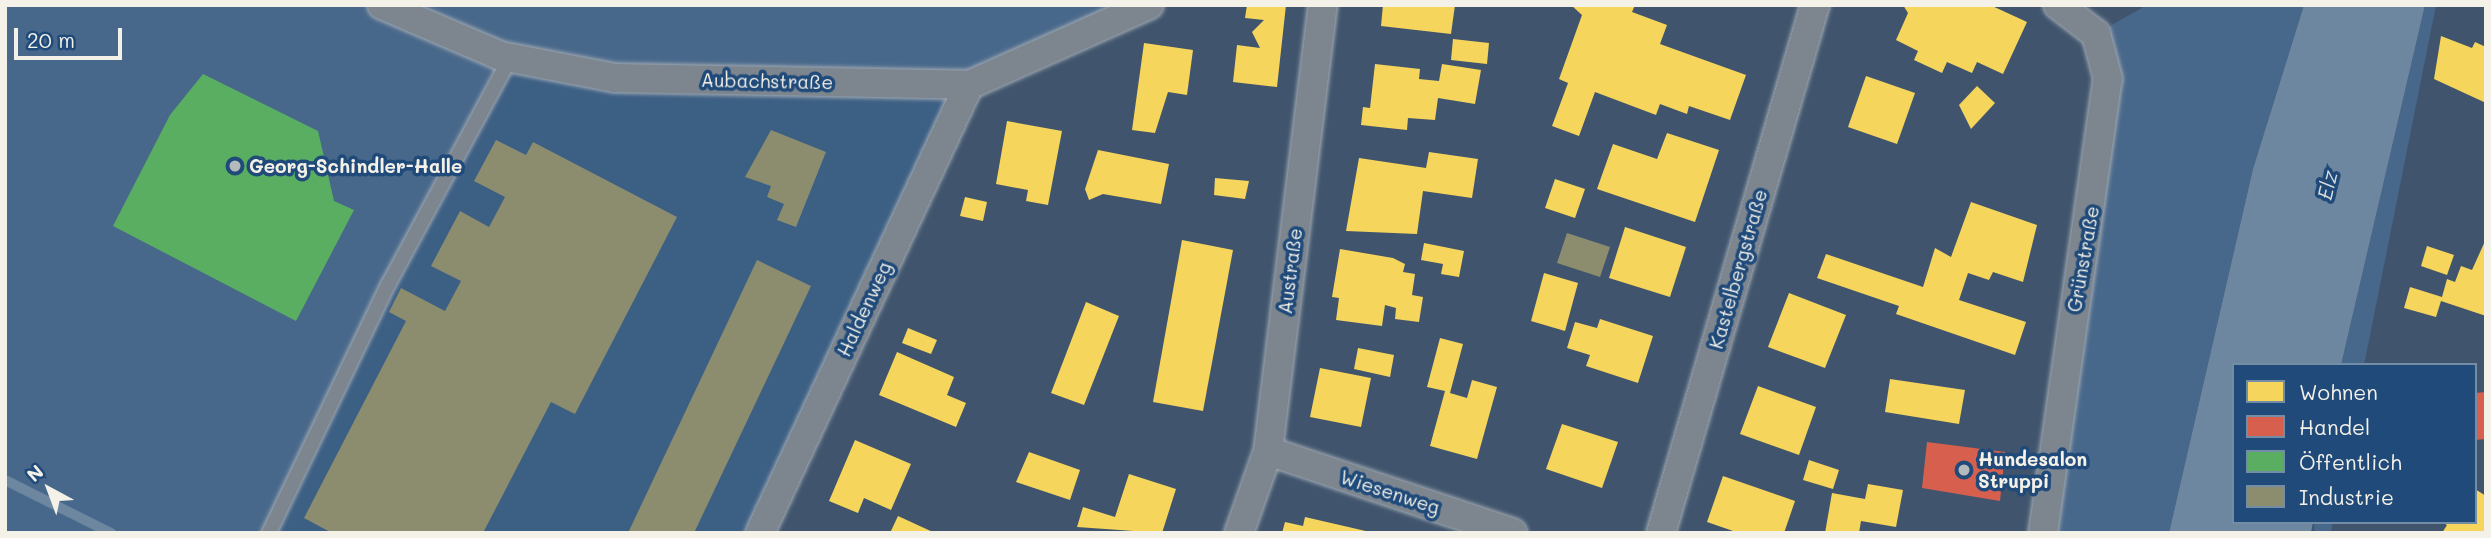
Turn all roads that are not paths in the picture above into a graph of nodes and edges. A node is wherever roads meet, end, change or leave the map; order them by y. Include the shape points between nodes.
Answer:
1 (382, 5) edge
2 (1149, 5) edge
3 (1323, 5) edge
4 (1815, 5) edge
5 (2058, 5) edge
6 (510, 58) junction
7 (968, 85) junction
8 (1268, 451) junction
9 (270, 533) edge
10 (760, 533) edge
11 (1239, 533) edge
12 (1513, 533) edge
13 (1661, 533) edge
14 (2043, 533) edge

1 - 6 street, Aubachstraße
2 - 7 street, Aubachstraße
3 - 8 street, Austraße
4 - 13 street, Kastelbergstraße
5 - 14 street, Grünstraße via 2096,34 2108,79
6 - 7 street, Aubachstraße via 615,78
6 - 9 lane via 388,285
7 - 10 street, Haldenweg
8 - 11 street, Austraße
8 - 12 street, Wiesenweg

